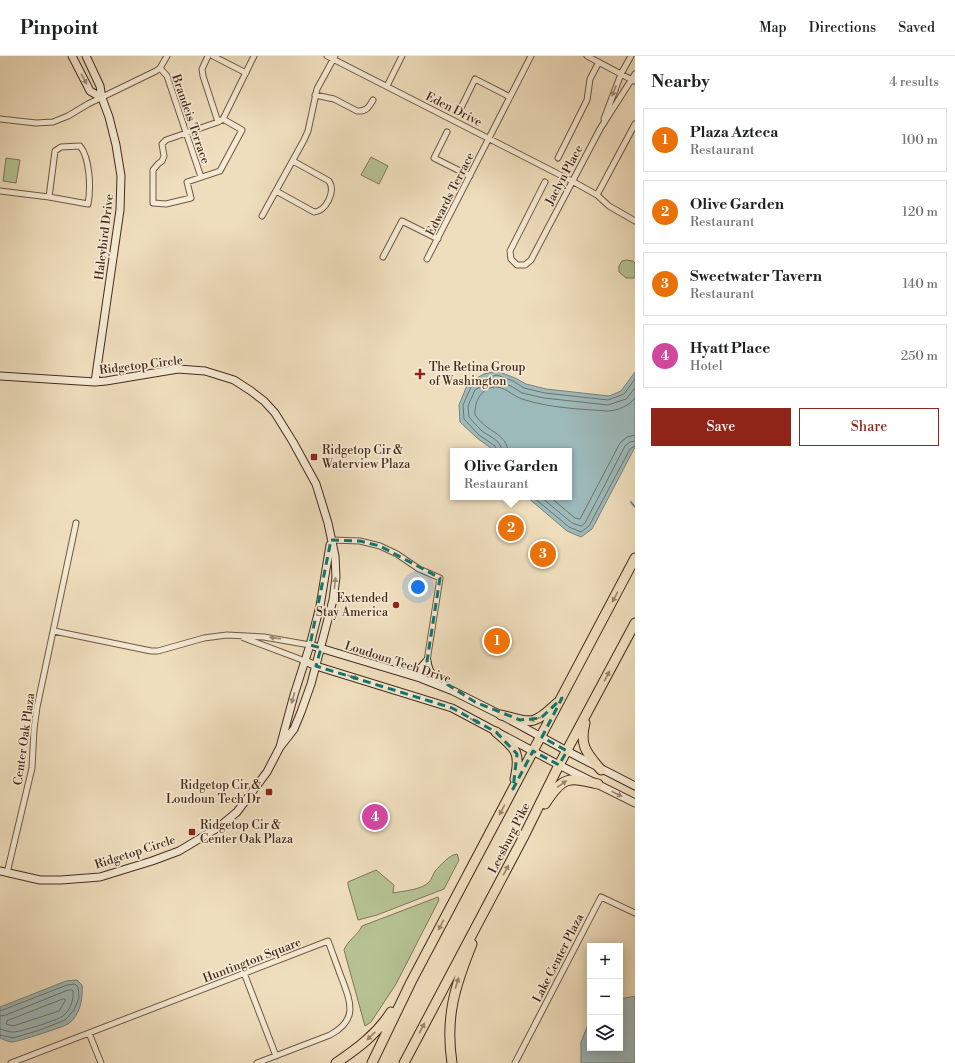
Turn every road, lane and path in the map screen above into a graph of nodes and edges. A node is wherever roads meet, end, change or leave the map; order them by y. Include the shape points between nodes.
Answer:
1 (72, 56) edge
2 (86, 56) edge
3 (168, 56) edge
4 (208, 56) edge
5 (213, 56) edge
6 (254, 56) edge
7 (327, 56) edge
8 (402, 56) edge
9 (531, 56) edge
10 (587, 56) edge
11 (631, 56) edge
12 (334, 57) edge
13 (599, 62) junction
14 (160, 68) junction
15 (246, 73) junction
16 (621, 74) junction
17 (634, 78) edge
18 (387, 86) junction
19 (315, 95) junction
20 (510, 97) junction
21 (102, 98) junction
22 (373, 100) dead end
23 (460, 110) dead end
24 (0, 119) edge
25 (223, 119) junction
26 (218, 122) junction
27 (635, 124) edge
28 (600, 129) junction
29 (447, 132) dead end
30 (186, 133) junction
31 (490, 138) junction
32 (558, 158) dead end
33 (293, 161) junction
34 (470, 176) junction
35 (201, 177) junction
36 (572, 181) junction
37 (545, 182) dead end
38 (0, 191) edge
39 (276, 191) junction
40 (597, 195) junction
41 (49, 197) junction
42 (262, 216) dead end
43 (635, 221) edge
44 (438, 239) junction
45 (383, 257) dead end
46 (427, 259) dead end
47 (0, 376) edge
48 (95, 382) junction
49 (76, 523) dead end
50 (331, 540) junction
51 (635, 558) edge
52 (635, 623) edge
53 (54, 631) junction
54 (240, 636) junction
55 (310, 645) junction
56 (321, 648) junction
57 (305, 661) junction
58 (427, 661) junction
59 (316, 666) junction
60 (403, 673) junction
61 (453, 691) junction
62 (562, 698) junction
63 (589, 710) junction
64 (501, 715) junction
65 (496, 732) junction
66 (542, 737) junction
67 (280, 747) junction
68 (533, 751) junction
69 (567, 751) junction
70 (559, 765) junction
71 (601, 770) junction
72 (598, 784) junction
73 (634, 785) edge
74 (513, 789) junction
75 (635, 803) edge
76 (523, 838) junction
77 (3, 872) edge
78 (489, 902) junction
79 (635, 913) edge
80 (244, 974) junction
81 (411, 982) junction
82 (89, 1033) junction
83 (276, 1056) junction
84 (11, 1063) edge
85 (101, 1063) edge
86 (257, 1063) edge
87 (336, 1063) edge
88 (372, 1063) edge
89 (404, 1063) edge
90 (452, 1063) edge
91 (515, 1063) edge

1 -> 21 street via 90,91
2 - 21 street, Haleybird Drive via 100,86
3 - 14 street
4 - 26 street via 202,69 203,76
5 - 15 street
6 - 15 street
7 - 12 street, Eden Drive
8 - 18 street
9 - 20 street, Edwards Terrace
10 - 13 street
11 - 16 street, Jaclyn Place
12 - 18 street, Eden Drive
12 - 19 street
13 - 16 street
13 - 32 street via 590,79 587,100
14 - 21 street
14 - 30 street, Brandeis Terrace via 167,76
15 - 25 street
16 - 17 street
16 -> 28 street, Jaclyn Place
17 - 28 street, Jaclyn Place
18 - 31 street, Eden Drive
19 - 22 street via 334,99 357,111 369,107
19 - 33 street via 308,131
20 - 23 street via 476,79
20 - 31 street, Edwards Terrace
21 - 24 street via 52,122
21 - 48 street, Haleybird Drive via 119,158 121,195
25 - 26 street
25 - 35 street via 242,130 220,171
26 - 30 street
27 - 40 street
28 - 36 street, Jaclyn Place
29 - 34 street via 434,158
30 - 35 street, Brandeis Terrace
30 - 35 street via 162,144 164,156 153,170 153,203 166,204 191,198 187,182
31 - 34 street, Edwards Terrace
31 - 36 street, Eden Drive
33 - 39 street
33 - 39 street via 329,181 332,193 325,206 322,210 314,212
34 - 44 street, Edwards Terrace
36 - 37 street, Jaclyn Place via 528,263 521,266 513,263 510,252
36 - 40 street, Eden Drive
38 - 41 street
39 - 42 street
40 - 43 street, Eden Drive via 609,206
41 - 41 street via 88,204 90,182 84,151 80,146 61,147 55,151
44 - 45 street via 402,221
44 - 46 street, Edwards Terrace
47 - 48 street, Ridgetop Circle
48 - 50 street, Ridgetop Circle via 191,369 234,380 251,391 275,413 305,462 316,484
49 - 53 street, Center Oak Plaza
50 - 55 street, Ridgetop Circle
56 -> 50 street, Ridgetop Circle via 334,600 335,556
50 - 58 street via 360,541 380,546 440,578
51 -> 62 highway
63 -> 52 highway, Leesburg Pike
53 - 54 street via 151,651 215,636
53 - 77 street, Center Oak Plaza via 37,707 32,768
55 -> 54 street via 264,637
54 - 57 street
55 - 56 street, Loudoun Tech Drive
55 - 57 street, Ridgetop Circle
56 - 59 street, Ridgetop Circle
56 - 60 street, Loudoun Tech Drive
57 - 59 street
57 -> 67 street, Ridgetop Circle
58 - 60 street via 417,670
58 - 61 street via 431,674
59 -> 65 street via 452,708
59 - 67 street, Ridgetop Circle via 294,729
60 - 61 street, Loudoun Tech Drive
61 - 64 street, Loudoun Tech Drive
62 -> 64 highway via 541,718 534,721
62 - 66 highway
63 - 69 highway, Leesburg Pike
63 - 71 highway via 582,734 583,741 586,751
64 - 66 street, Loudoun Tech Drive
65 - 68 street
65 - 74 highway via 517,754 518,769
66 - 68 highway, Leesburg Pike
66 - 69 street, Loudoun Tech Drive
67 - 77 street, Ridgetop Circle via 267,772 242,807 219,827 179,851 122,871 86,879 40,880
68 - 70 street
68 - 74 highway, Leesburg Pike
69 - 70 highway, Leesburg Pike
69 - 71 street, Loudoun Tech Drive
70 - 72 street
70 - 76 highway, Leesburg Pike
71 - 73 street, Loudoun Tech Drive
72 -> 75 street
76 -> 72 highway via 560,784 577,779
74 -> 81 highway, Leesburg Pike
78 -> 76 highway, Leesburg Pike
89 -> 78 highway, Leesburg Pike
90 -> 78 highway via 450,1035 455,990
79 - 91 street, Lake Center Plaza via 601,896
80 - 82 street, Huntington Square
80 - 83 street
80 - 83 street, Huntington Square via 328,941 350,1001 347,1020 338,1031
81 -> 87 highway via 373,1035
81 - 88 highway, Leesburg Pike
82 - 84 street, Huntington Square
82 - 85 street
83 - 86 street, Huntington Square

